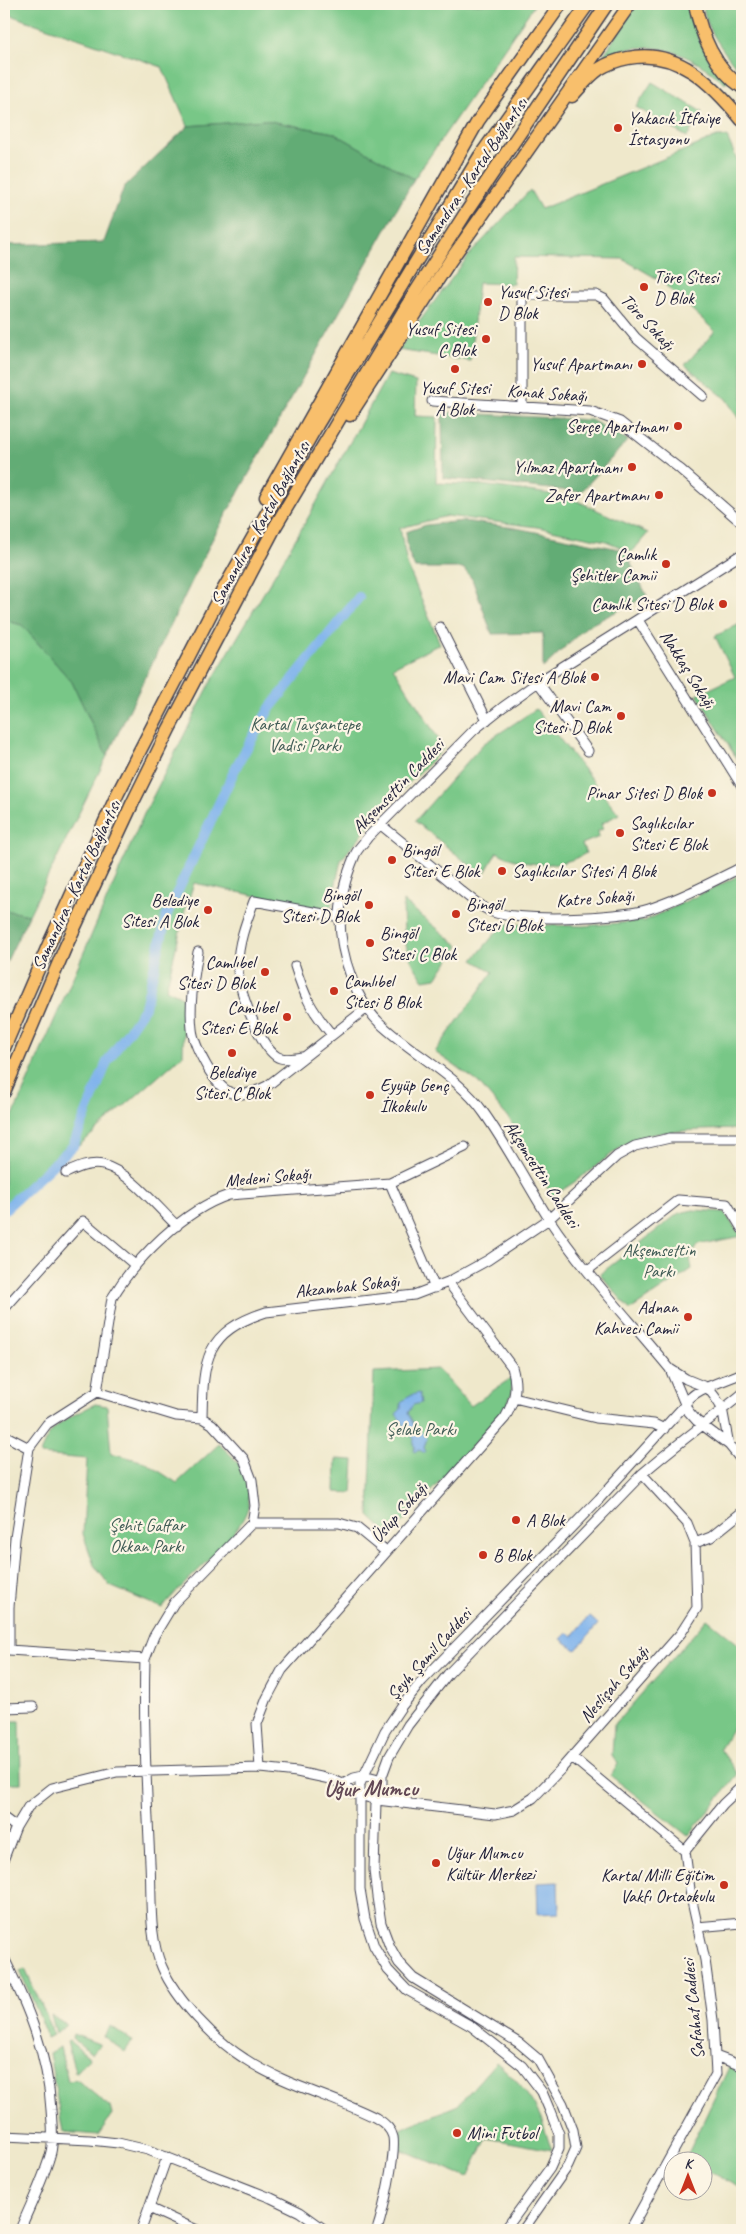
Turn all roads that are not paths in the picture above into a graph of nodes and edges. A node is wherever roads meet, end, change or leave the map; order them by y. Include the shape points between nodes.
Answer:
1 (561, 4) edge
2 (588, 4) edge
3 (607, 4) edge
4 (630, 4) edge
5 (695, 4) edge
6 (742, 87) edge
7 (742, 120) edge
8 (545, 126) junction
9 (702, 396) dead end
10 (432, 401) dead end
11 (522, 407) junction
12 (742, 523) edge
13 (742, 554) edge
14 (222, 592) junction
15 (234, 604) junction
16 (638, 620) junction
17 (440, 627) dead end
18 (538, 682) junction
19 (487, 720) junction
20 (588, 751) dead end
21 (739, 772) edge
22 (742, 786) edge
23 (382, 825) junction
24 (742, 867) edge
25 (340, 917) junction
26 (198, 952) dead end
27 (295, 966) dead end
28 (367, 1008) junction
29 (332, 1035) junction
30 (4, 1048) edge
31 (305, 1056) junction
32 (4, 1092) edge
33 (742, 1138) edge
34 (465, 1147) dead end
35 (66, 1174) dead end
36 (390, 1183) junction
37 (549, 1219) junction
38 (177, 1226) junction
39 (742, 1229) edge
40 (135, 1265) junction
41 (588, 1270) junction
42 (448, 1282) junction
43 (435, 1288) junction
44 (4, 1308) edge
45 (670, 1369) junction
46 (742, 1373) edge
47 (708, 1388) junction
48 (97, 1392) junction
49 (742, 1394) edge
50 (514, 1398) junction
51 (685, 1405) junction
52 (722, 1411) junction
53 (202, 1418) junction
54 (703, 1425) junction
55 (664, 1429) junction
56 (4, 1435) edge
57 (729, 1445) junction
58 (29, 1448) junction
59 (742, 1461) edge
60 (642, 1474) junction
61 (742, 1512) edge
62 (252, 1522) junction
63 (696, 1543) junction
64 (385, 1552) junction
65 (6, 1650) edge
66 (145, 1659) junction
67 (4, 1708) edge
68 (33, 1708) dead end
69 (572, 1757) junction
70 (260, 1768) junction
71 (147, 1771) junction
72 (364, 1776) junction
73 (343, 1784) junction
74 (742, 1786) edge
75 (382, 1787) junction
76 (359, 1796) junction
77 (377, 1800) junction
78 (412, 1804) junction
79 (4, 1818) edge
80 (16, 1827) junction
81 (685, 1851) junction
82 (4, 1858) edge
83 (742, 1923) edge
84 (697, 1927) junction
85 (4, 1958) edge
86 (715, 2056) junction
87 (742, 2066) edge
88 (4, 2136) edge
89 (52, 2137) junction
90 (167, 2157) junction
91 (149, 2208) junction
92 (20, 2230) edge
93 (141, 2230) edge
94 (197, 2230) edge
95 (325, 2230) edge
96 (378, 2230) edge
97 (505, 2230) edge
98 (523, 2230) edge
99 (630, 2230) edge

1 - 14 highway via 478,121 262,505
2 - 14 highway, Samandıra - Kartal Bağlantısı via 480,156 316,425
3 - 15 highway, Samandıra - Kartal Bağlantısı via 406,307 275,527
4 - 8 highway
5 - 6 highway via 704,37 712,52
7 - 8 highway via 708,82 689,70 654,56 619,60 600,68
8 - 15 highway via 434,285 351,414 276,542
9 - 11 street, Töre Sokağı via 636,338 604,299 596,295 522,295
10 - 11 street, Konak Sokağı
11 - 12 street, Konak Sokağı via 590,411 620,422
13 - 16 street, Akşemsettin Caddesi
14 - 30 highway, Samandıra - Kartal Bağlantısı via 118,794
15 - 32 highway, Samandıra - Kartal Bağlantısı via 133,802 65,948
16 - 18 street, Akşemsettin Caddesi
16 - 21 street, Nakkaş Sokağı
17 - 19 street
18 - 19 street, Akşemsettin Caddesi
18 - 20 street
19 - 23 street, Akşemsettin Caddesi
21 - 22 street, Nakkaş Sokağı
23 - 24 street, Katre Sokağı via 489,911 508,916 605,915 647,910
23 - 25 street, Akşemsettin Caddesi via 355,854
25 - 28 street, Akşemsettin Caddesi via 348,964 355,987
25 - 31 street via 254,901 242,938 238,968 241,988 266,1047 277,1057
26 - 31 street via 191,995 192,1031 215,1080 225,1091 236,1095 251,1094 267,1086
27 - 29 street via 312,1011
28 - 29 street
28 - 37 street, Akşemsettin Caddesi via 382,1026 471,1097
29 - 31 street
33 - 37 street, Akzambak Sokağı via 670,1138 635,1146 618,1156
34 - 36 street
35 - 38 street via 90,1165 103,1165 128,1178
36 - 38 street, Medeni Sokağı via 229,1194 210,1201
36 - 43 street
37 - 41 street, Akşemsettin Caddesi
37 - 42 street, Akzambak Sokağı via 488,1260
38 - 40 street, Medeni Sokağı
39 - 41 street via 727,1204 678,1200
40 - 44 street via 83,1221
40 - 48 street, Medeni Sokağı via 112,1298
41 - 45 street, Akşemsettin Caddesi
42 - 43 street, Akzambak Sokağı
42 - 50 street, Üslup Sokağı via 512,1367 516,1380
43 - 53 street, Akzambak Sokağı via 414,1295 266,1312 243,1319 224,1333 208,1357
45 - 47 street, Akşemsettin Caddesi
45 - 51 street, Akşemsettin Caddesi
46 - 47 street, Şeyh Şamil Caddesi
47 - 51 street, Şeyh Şamil Caddesi via 692,1395
47 - 52 street, Akşemsettin Caddesi
48 - 53 street via 176,1416
48 - 58 street via 47,1424
49 - 52 street, Şeyh Şamil Caddesi
50 - 55 street via 596,1418 654,1424
50 - 64 street, Üslup Sokağı via 505,1418
51 - 54 street, Akşemsettin Caddesi
51 - 55 street, Şeyh Şamil Caddesi
52 - 54 street, Şeyh Şamil Caddesi
52 - 57 street, Akşemsettin Caddesi
53 - 62 street via 212,1424 244,1458 256,1506
54 - 57 street, Akşemsettin Caddesi
54 - 60 street, Şeyh Şamil Caddesi
55 - 72 street, Şeyh Şamil Caddesi via 422,1681 385,1731
56 - 58 street
57 - 59 street, Akşemsettin Caddesi
58 - 65 street via 15,1538
60 - 63 street, Neslişah Sokağı via 687,1524
60 - 75 street, Şeyh Şamil Caddesi via 448,1674 408,1725 382,1776
61 - 63 street via 711,1537
62 - 64 street via 339,1523 356,1528
62 - 66 street via 174,1603 154,1636
63 - 69 street, Neslişah Sokağı via 697,1608 680,1633
64 - 70 street, Üslup Sokağı via 282,1670 257,1724
65 - 66 street
66 - 71 street
67 - 68 street
69 - 78 street, Neslişah Sokağı via 533,1798 514,1810 495,1814
69 - 81 street
70 - 71 street
70 - 73 street via 297,1772
71 - 80 street via 117,1772 52,1788 28,1806
71 - 96 street via 154,1946 163,1969 180,1996 213,2034 245,2060 376,2118 387,2126 393,2137 392,2154 385,2206
72 - 73 street
72 - 75 street via 375,1779
72 - 76 street, Şeyh Şamil Caddesi
73 - 76 street
74 - 81 street
75 - 77 street, Şeyh Şamil Caddesi
75 - 78 street
76 - 77 street, Neslişah Sokağı
76 - 97 street, Şeyh Şamil Caddesi via 360,1889 365,1920 374,1946 388,1970 407,1990 471,2026 522,2066 542,2092 559,2134 559,2148 550,2168
77 - 78 street, Neslişah Sokağı
77 - 98 street, Şeyh Şamil Caddesi via 374,1870 377,1897 381,1923 399,1963 413,1978 538,2059 554,2085 573,2130 576,2148 568,2166
79 - 80 street
80 - 82 street
81 - 84 street, Safahat Caddesi
83 - 84 street
84 - 86 street, Safahat Caddesi via 705,1960
85 - 89 street via 31,2016 42,2050 50,2084
86 - 87 street
86 - 99 street, Safahat Caddesi via 716,2074
88 - 89 street
89 - 90 street via 118,2143
89 - 92 street via 45,2170
90 - 91 street
90 - 95 street via 271,2198 300,2212
91 - 93 street
91 - 94 street

